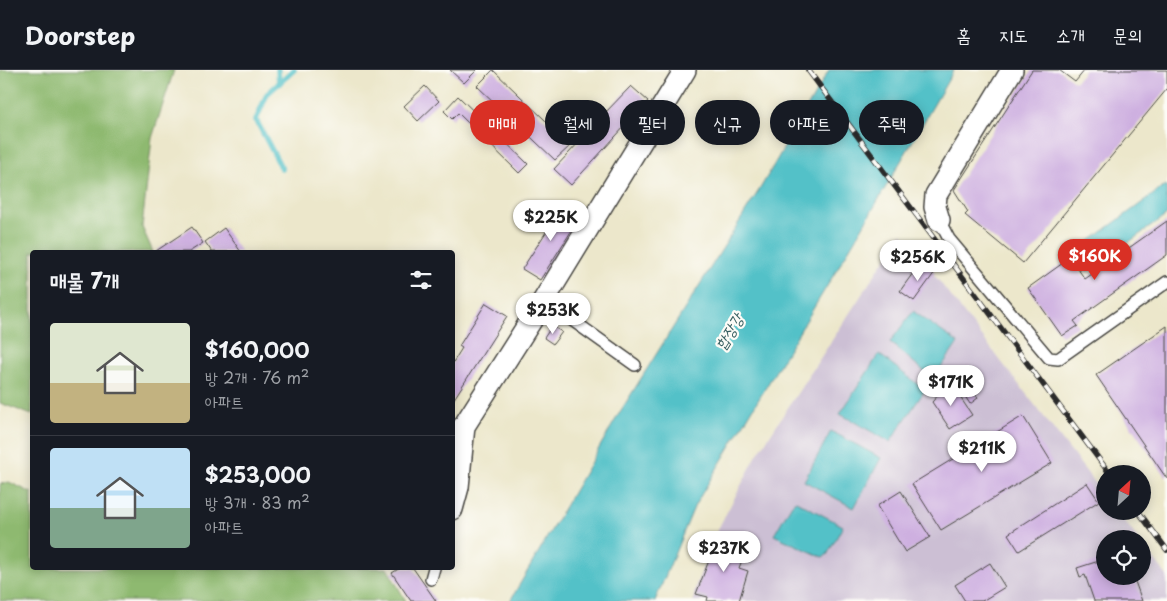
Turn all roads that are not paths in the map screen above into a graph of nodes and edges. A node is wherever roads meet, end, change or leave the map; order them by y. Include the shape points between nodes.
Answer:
1 (685, 70) edge
2 (1012, 70) edge
3 (939, 220) joint
4 (1167, 282) edge
5 (544, 300) junction
6 (635, 364) dead end
7 (458, 432) edge
8 (455, 498) edge

1 - 5 street
2 - 3 street via 936,196
3 - 4 lane via 949,238 1049,358 1058,359
5 - 6 lane
5 - 7 street
7 - 8 street

